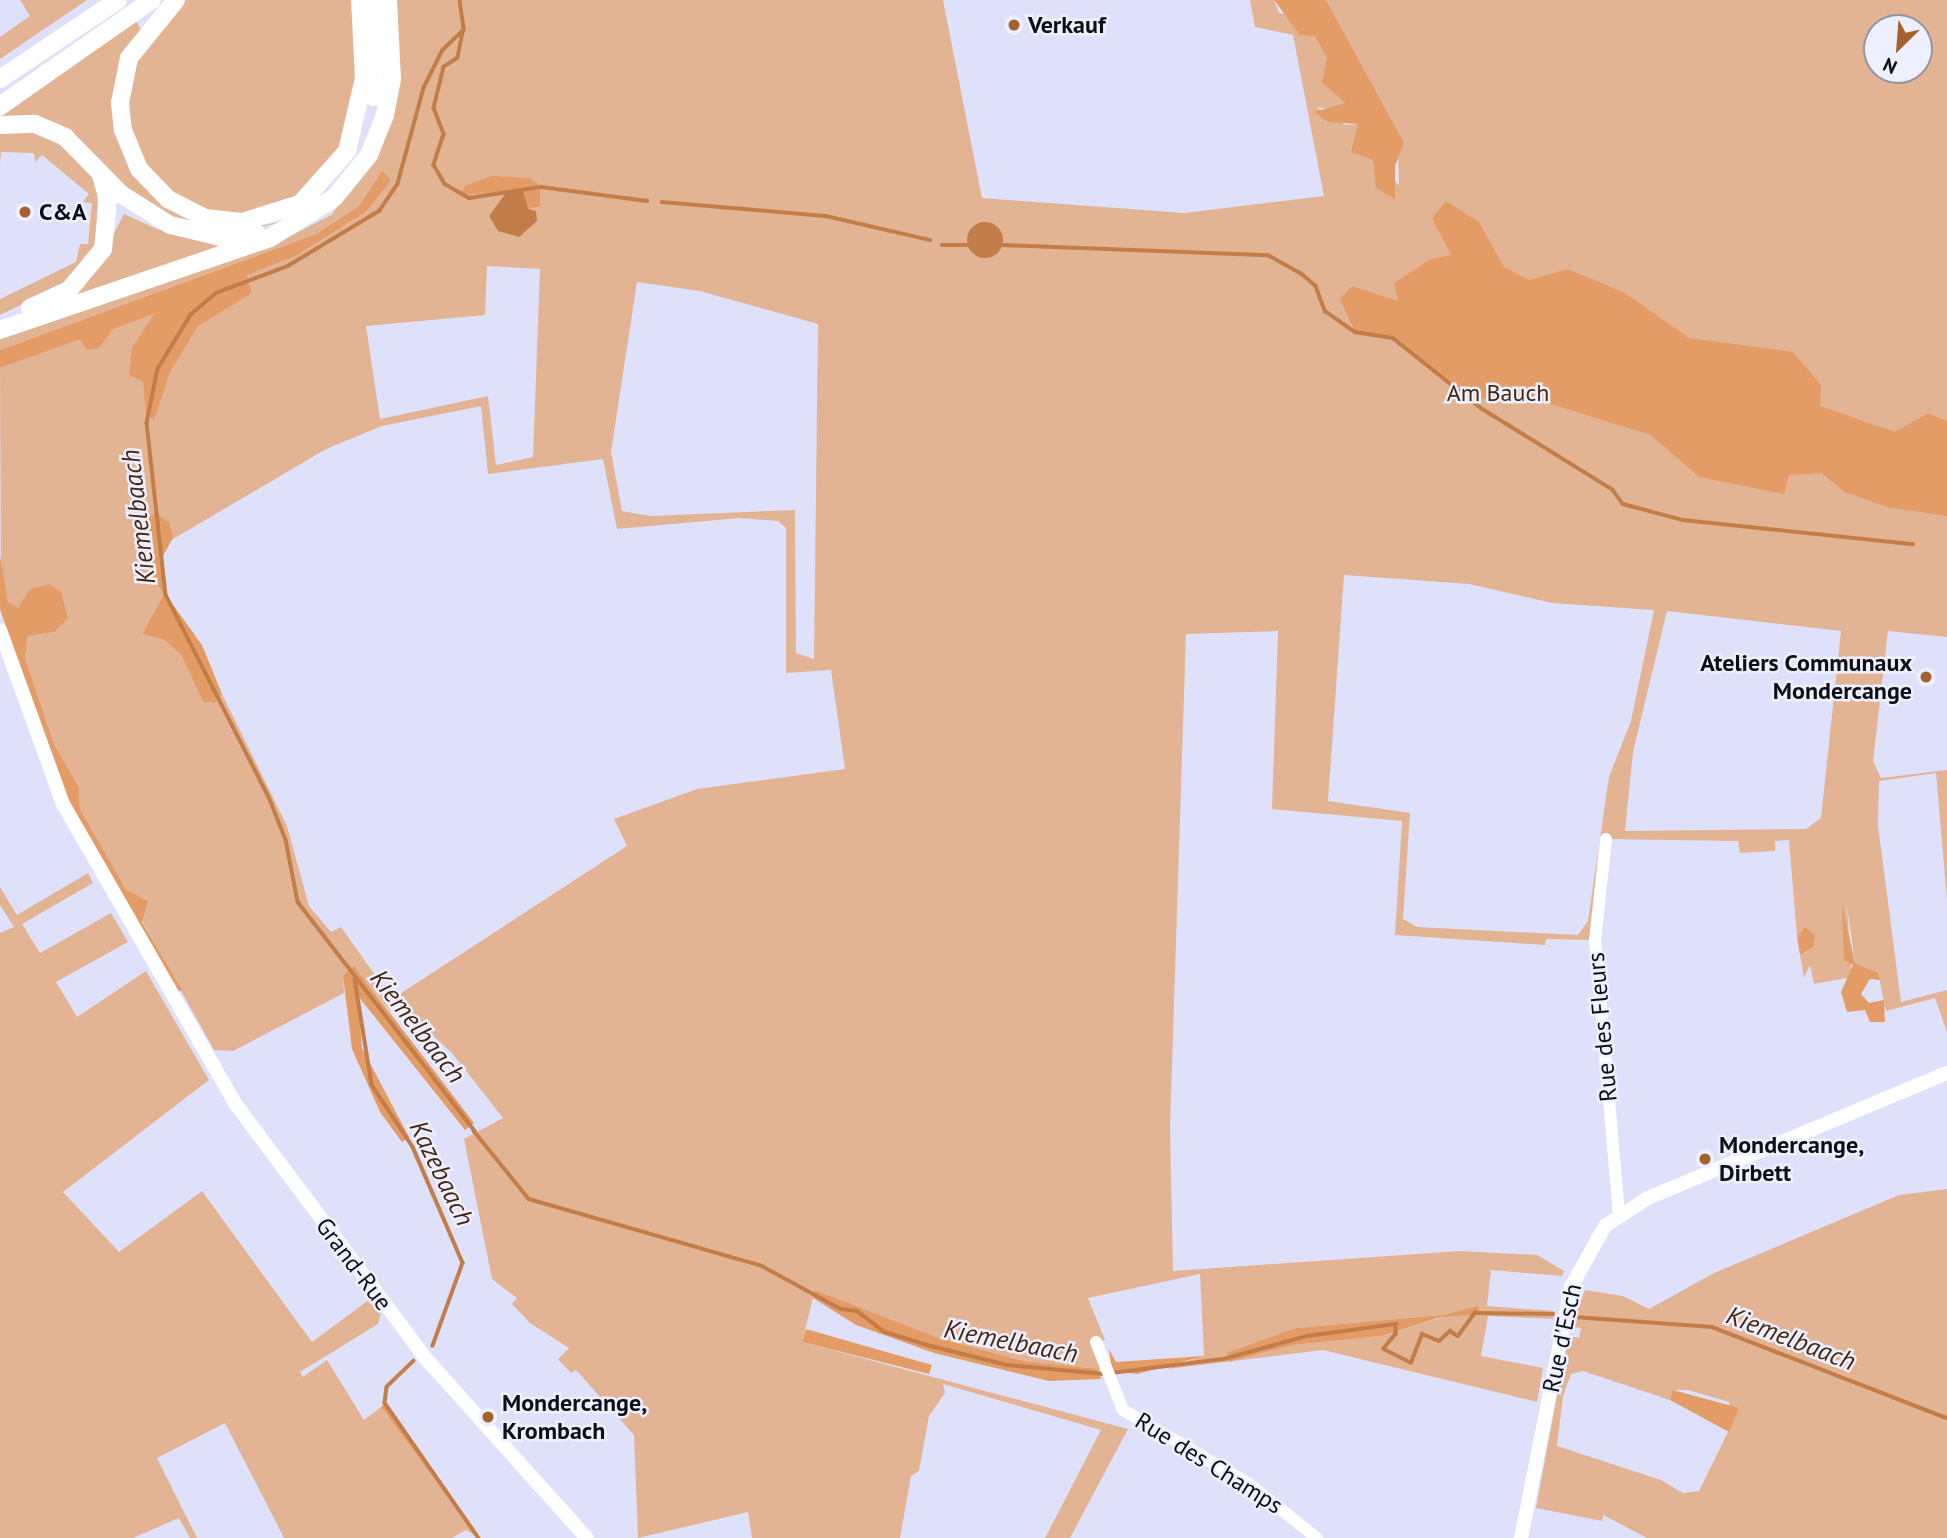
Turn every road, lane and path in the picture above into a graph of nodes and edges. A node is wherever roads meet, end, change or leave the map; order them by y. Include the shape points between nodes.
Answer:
1 (118, 0) edge
2 (152, 0) edge
3 (176, 0) edge
4 (360, 0) edge
5 (373, 0) edge
6 (388, 0) edge
7 (0, 79) edge
8 (0, 106) edge
9 (0, 125) edge
10 (91, 158) junction
11 (344, 186) junction
12 (295, 225) junction
13 (0, 318) edge
14 (0, 330) edge
15 (0, 629) edge
16 (1606, 839) dead end
17 (1947, 1073) edge
18 (1619, 1215) junction
19 (1096, 1342) dead end
20 (587, 1538) edge
21 (1317, 1538) edge
22 (1521, 1538) edge

1 - 7 highway
2 - 8 highway
3 - 4 highway via 129,58 120,103 123,130 139,169 168,199 205,218 242,222 282,214 314,195 347,151 364,78
5 - 11 highway via 376,83 366,137
6 - 11 highway via 390,97 369,155
9 - 10 highway via 52,130
10 - 12 highway via 134,204 184,230 239,237
10 - 13 highway via 108,200 103,249 69,290
11 - 12 highway
12 - 14 highway
15 - 20 main road, Grand-Rue via 63,804 152,967 237,1106 392,1315
16 - 18 street, Rue des Fleurs via 1595,940
17 - 18 main road, Rue d'Esch
18 - 22 main road, Rue d'Esch via 1589,1245 1571,1287
19 - 21 street, Rue des Champs via 1123,1410 1249,1484

